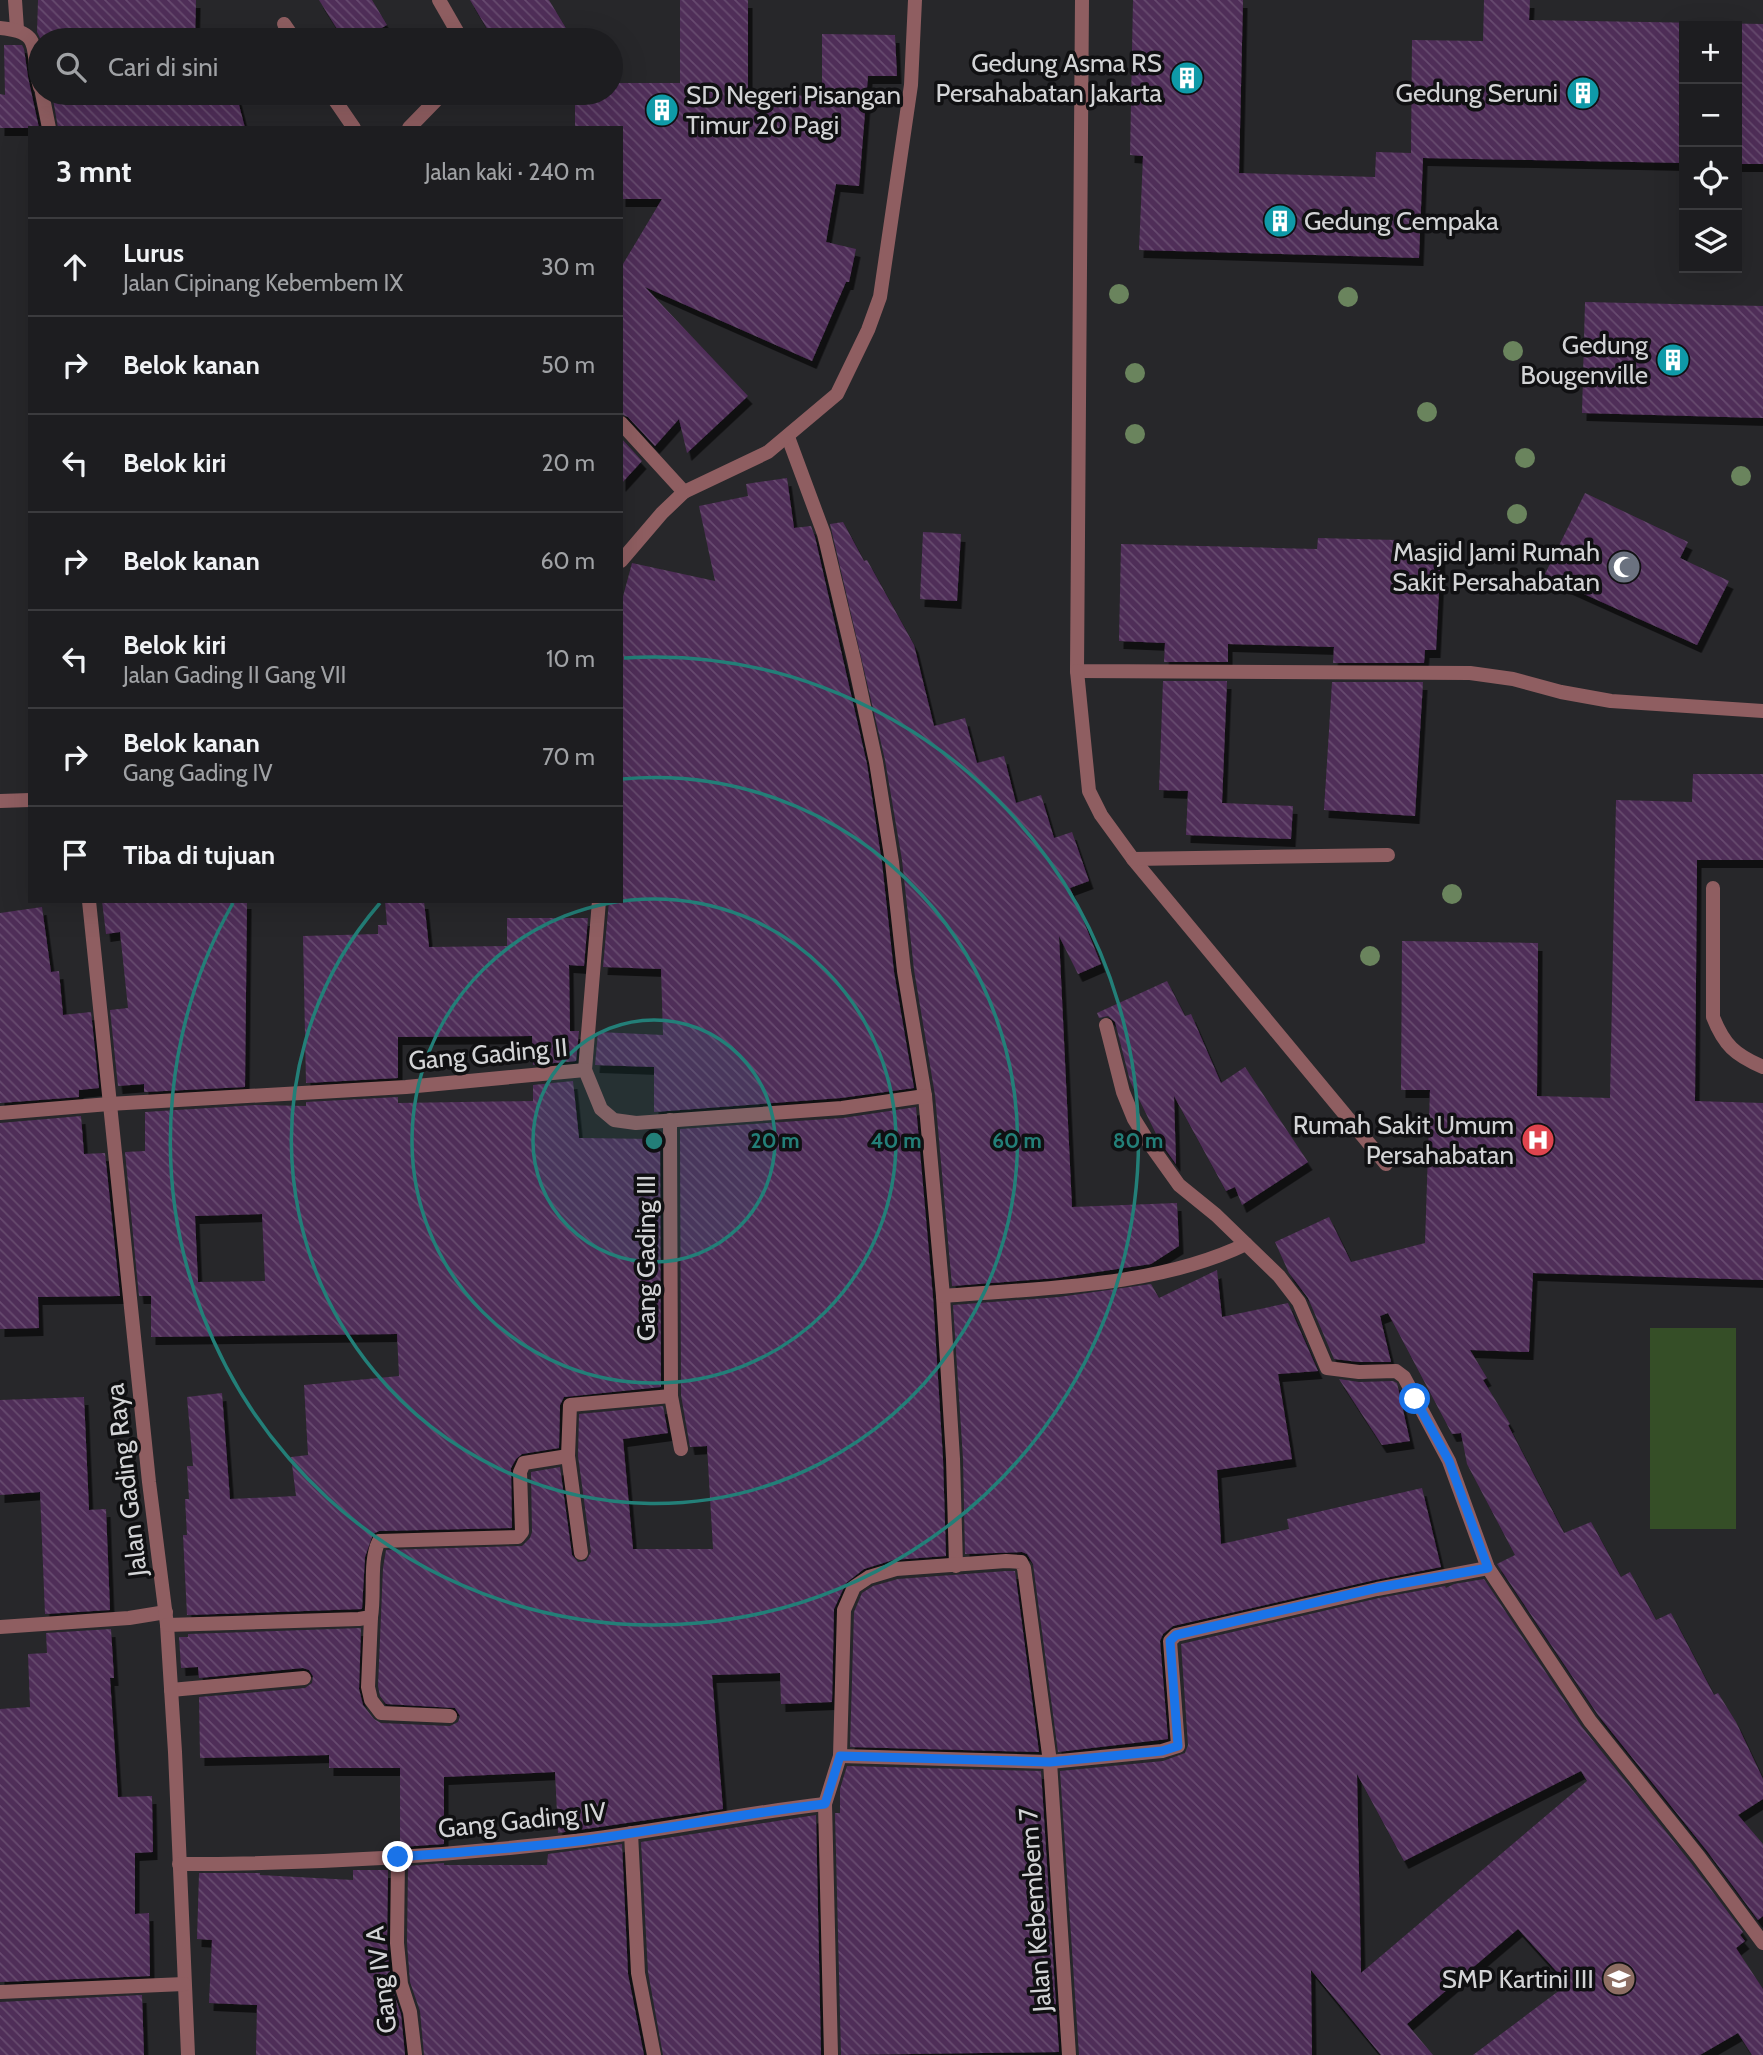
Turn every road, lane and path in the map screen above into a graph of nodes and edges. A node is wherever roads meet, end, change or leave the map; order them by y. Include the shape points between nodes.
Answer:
1 (15, 0) edge
2 (439, 0) edge
3 (915, 0) edge
4 (1082, 0) edge
5 (284, 24) dead end
6 (0, 28) edge
7 (287, 28) edge
8 (455, 28) edge
9 (18, 29) junction
10 (28, 35) edge
11 (44, 105) edge
12 (338, 105) edge
13 (431, 105) edge
14 (49, 126) edge
15 (353, 126) edge
16 (411, 126) edge
17 (623, 425) edge
18 (788, 437) junction
19 (684, 492) junction
20 (623, 559) edge
21 (1077, 671) junction
22 (1763, 711) edge
23 (28, 800) edge
24 (0, 801) edge
25 (1388, 855) dead end
26 (1133, 859) junction
27 (1713, 888) dead end
28 (89, 903) edge
29 (599, 903) edge
30 (1106, 1025) dead end
31 (1763, 1066) edge
32 (585, 1070) junction
33 (925, 1096) junction
34 (109, 1104) junction
35 (0, 1113) edge
36 (670, 1120) junction
37 (1386, 1164) dead end
38 (1246, 1244) junction
39 (943, 1296) junction
40 (671, 1396) junction
41 (681, 1449) dead end
42 (568, 1455) junction
43 (581, 1553) dead end
44 (956, 1566) junction
45 (1488, 1568) junction
46 (371, 1617) junction
47 (167, 1619) junction
48 (0, 1627) edge
49 (304, 1678) dead end
50 (171, 1690) junction
51 (450, 1716) dead end
52 (840, 1756) junction
53 (1050, 1762) junction
54 (825, 1804) junction
55 (631, 1833) junction
56 (398, 1857) junction
57 (179, 1864) junction
58 (1763, 1943) edge
59 (184, 1984) junction
60 (0, 1992) edge
61 (188, 2055) edge
62 (415, 2055) edge
63 (654, 2055) edge
64 (831, 2055) edge
65 (1069, 2055) edge

1 - 9 street
2 - 8 street
3 - 18 street via 911,85 880,297 837,394
4 - 21 street
5 - 7 street
6 - 9 street
9 - 10 street
11 - 14 street
12 - 15 street
13 - 16 street
17 - 19 street
18 - 19 street via 768,452
18 - 33 street via 824,534 870,736
19 - 20 street
21 - 22 street via 1470,673 1611,701
21 - 26 street via 1088,791
23 - 24 street
25 - 26 street
26 - 37 street
27 - 31 street via 1713,1017 1721,1036 1740,1057
28 - 34 street, Jalan Gading Raya
29 - 32 street
30 - 38 street via 1123,1092 1149,1143 1180,1185
32 - 34 street, Gang Gading II via 406,1087
32 - 36 street, Gang Gading II via 601,1109 614,1120
33 - 36 street, Gang Gading II via 842,1108
33 - 39 street
34 - 35 street, Gang Gading II
34 - 47 street, Jalan Gading Raya
36 - 40 street, Gang Gading III
38 - 39 street via 1187,1265 1120,1279
38 - 45 street via 1298,1302 1327,1368 1396,1371 1404,1377 1449,1461
39 - 44 street
40 - 41 street, Gang Gading III
40 - 42 street via 570,1405
42 - 43 street
42 - 46 street via 524,1463 520,1472 522,1532 518,1537 379,1541
44 - 52 street via 896,1569 854,1587 844,1610
44 - 53 street, Jalan Kebembem 7 via 1006,1561 1021,1562 1024,1568
45 - 53 street via 1377,1588 1176,1635 1170,1641 1178,1746
45 - 58 street via 1590,1721
46 - 47 street
46 - 51 street via 368,1688 376,1707 382,1713
47 - 48 street
47 - 50 street, Jalan Gading Raya
49 - 50 street
50 - 57 street, Jalan Gading Raya
52 - 53 street
52 - 54 street
53 - 65 street, Jalan Kebembem 7
54 - 55 street, Gang Gading IV
54 - 64 street
55 - 56 street, Gang Gading IV
55 - 63 street via 638,1973
56 - 57 street, Gang Gading IV
56 - 62 street, Gang IV A via 397,1943
57 - 59 street, Jalan Gading Raya
59 - 60 street
59 - 61 street, Jalan Gading Raya

